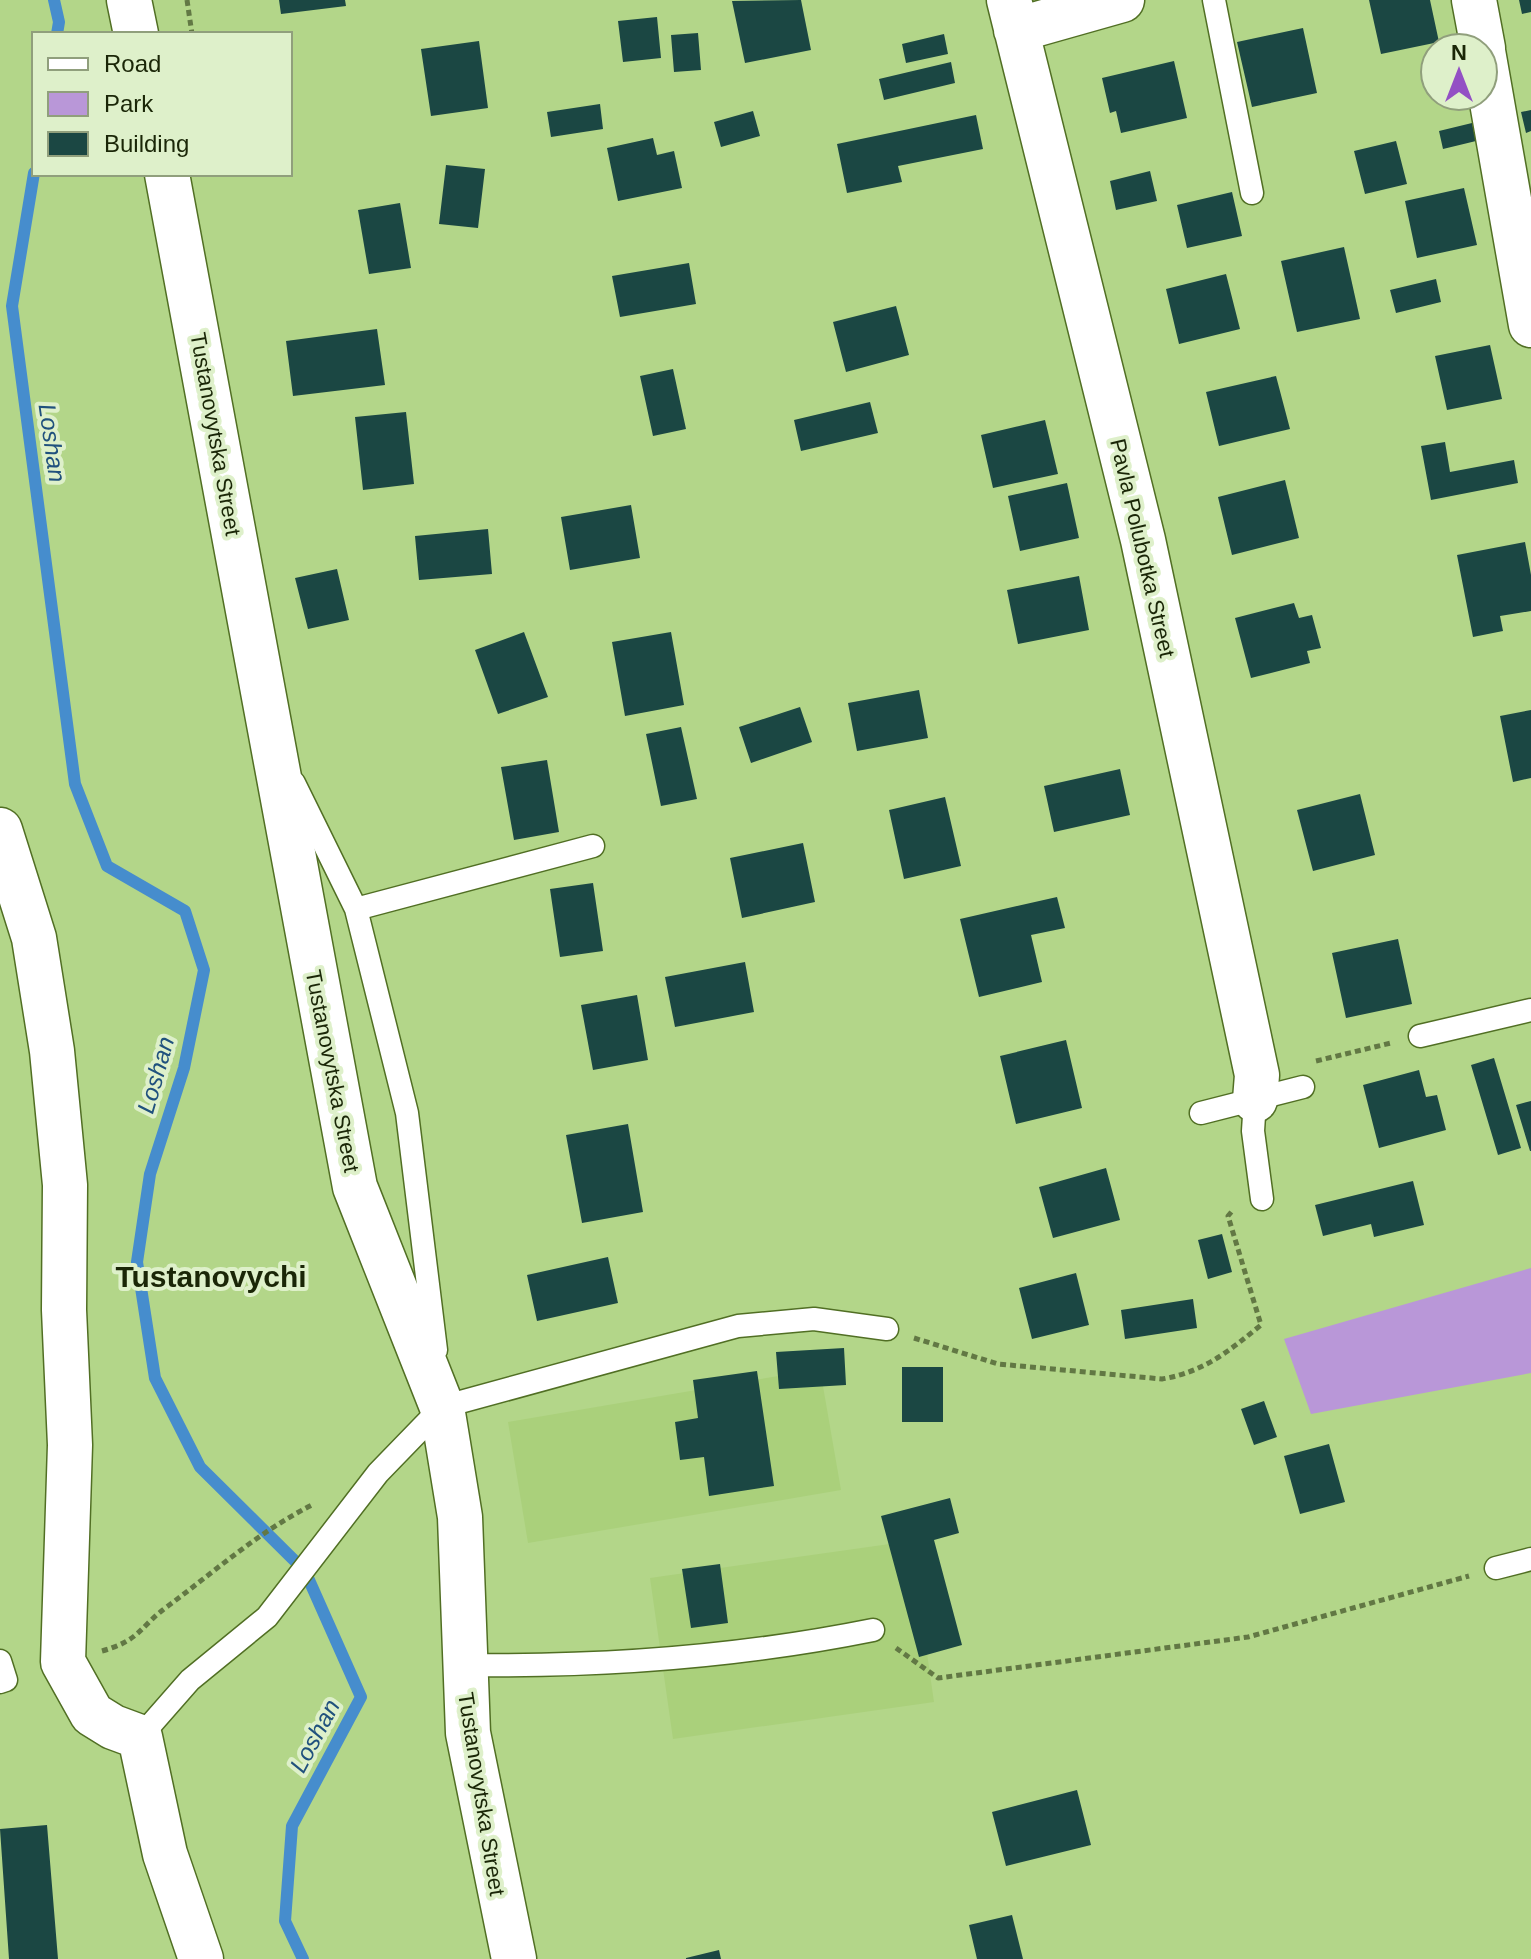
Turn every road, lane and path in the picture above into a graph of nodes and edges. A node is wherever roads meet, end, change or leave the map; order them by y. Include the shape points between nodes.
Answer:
1 (129, 0) edge
2 (187, 0) edge
3 (1122, 0) edge
4 (1214, 0) edge
5 (1474, 0) edge
6 (1012, 15) edge
7 (136, 32) edge
8 (192, 32) edge
9 (1480, 32) edge
10 (1494, 112) edge
11 (167, 176) edge
12 (1252, 193) dead end
13 (1531, 325) edge
14 (269, 733) junction
15 (0, 830) edge
16 (593, 846) dead end
17 (356, 909) junction
18 (1531, 1010) edge
19 (1420, 1036) joint
20 (1303, 1087) dead end
21 (1256, 1088) junction
22 (1201, 1113) dead end
23 (1260, 1188) joint
24 (887, 1329) joint
25 (442, 1407) junction
26 (292, 1515) dead end
27 (1531, 1559) edge
28 (1496, 1568) joint
29 (873, 1630) joint
30 (0, 1661) edge
31 (63, 1662) junction
32 (463, 1665) junction
33 (0, 1682) edge
34 (140, 1737) junction
35 (201, 1959) edge
36 (514, 1959) edge

1 - 7 street
2 - 8 path
3 - 6 street
4 - 12 lane
5 - 9 street
6 - 21 street, Pavla Polubotka Street via 1143,540
10 - 13 street
11 - 14 street, Tustanovytska Street
14 - 17 lane
14 - 25 street, Tustanovytska Street via 355,1187
15 - 31 street via 34,938 65,1185 70,1445
16 - 17 lane
17 - 25 lane via 407,1113
18 - 19 lane
19 - 21 path
20 - 21 lane
21 - 22 lane
21 - 23 lane via 1253,1131
23 - 24 path via 1228,1216 1261,1325 1213,1364 1187,1375 1162,1379 998,1364
24 - 25 lane via 814,1319 738,1326
25 - 32 street, Tustanovytska Street via 460,1517
25 - 34 lane via 378,1473 267,1617 190,1680
26 - 31 path via 165,1608 128,1644
27 - 28 lane
28 - 29 path via 1248,1637 938,1678
29 - 32 lane via 801,1645 563,1665
30 - 33 lane via 6,1680
31 - 34 street via 92,1714
32 - 36 street, Tustanovytska Street via 468,1733
34 - 35 street via 165,1854

